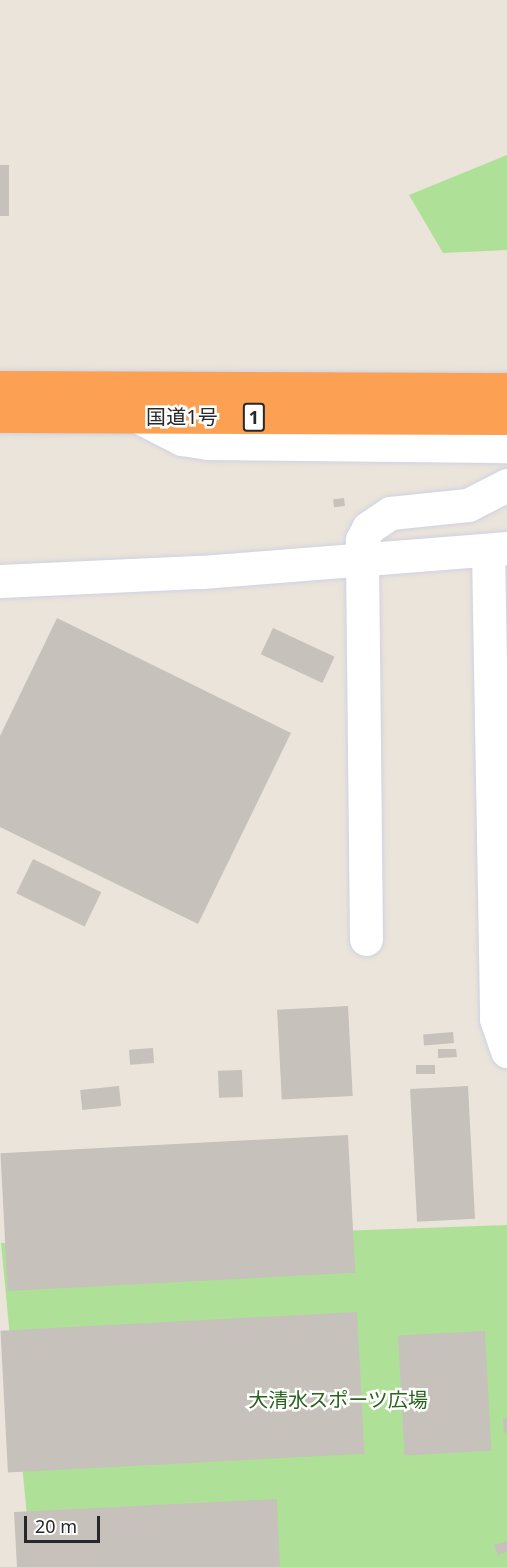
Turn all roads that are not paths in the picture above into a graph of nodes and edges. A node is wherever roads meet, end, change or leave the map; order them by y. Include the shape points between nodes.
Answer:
1 (0, 387) edge
2 (507, 388) edge
3 (0, 416) edge
4 (137, 416) junction
5 (507, 417) edge
6 (507, 446) edge
7 (507, 485) edge
8 (497, 549) edge
9 (0, 581) edge
10 (366, 939) dead end
11 (507, 1051) edge

1 - 2 highway, 国道1号 / 1
3 - 4 highway, 国道1号 / 1
4 - 5 highway, 国道1号 / 1
4 - 6 street via 182,439 208,443
7 - 10 street via 468,505 390,513 368,528 362,540
8 - 9 street via 202,573
8 - 11 street via 496,1019

